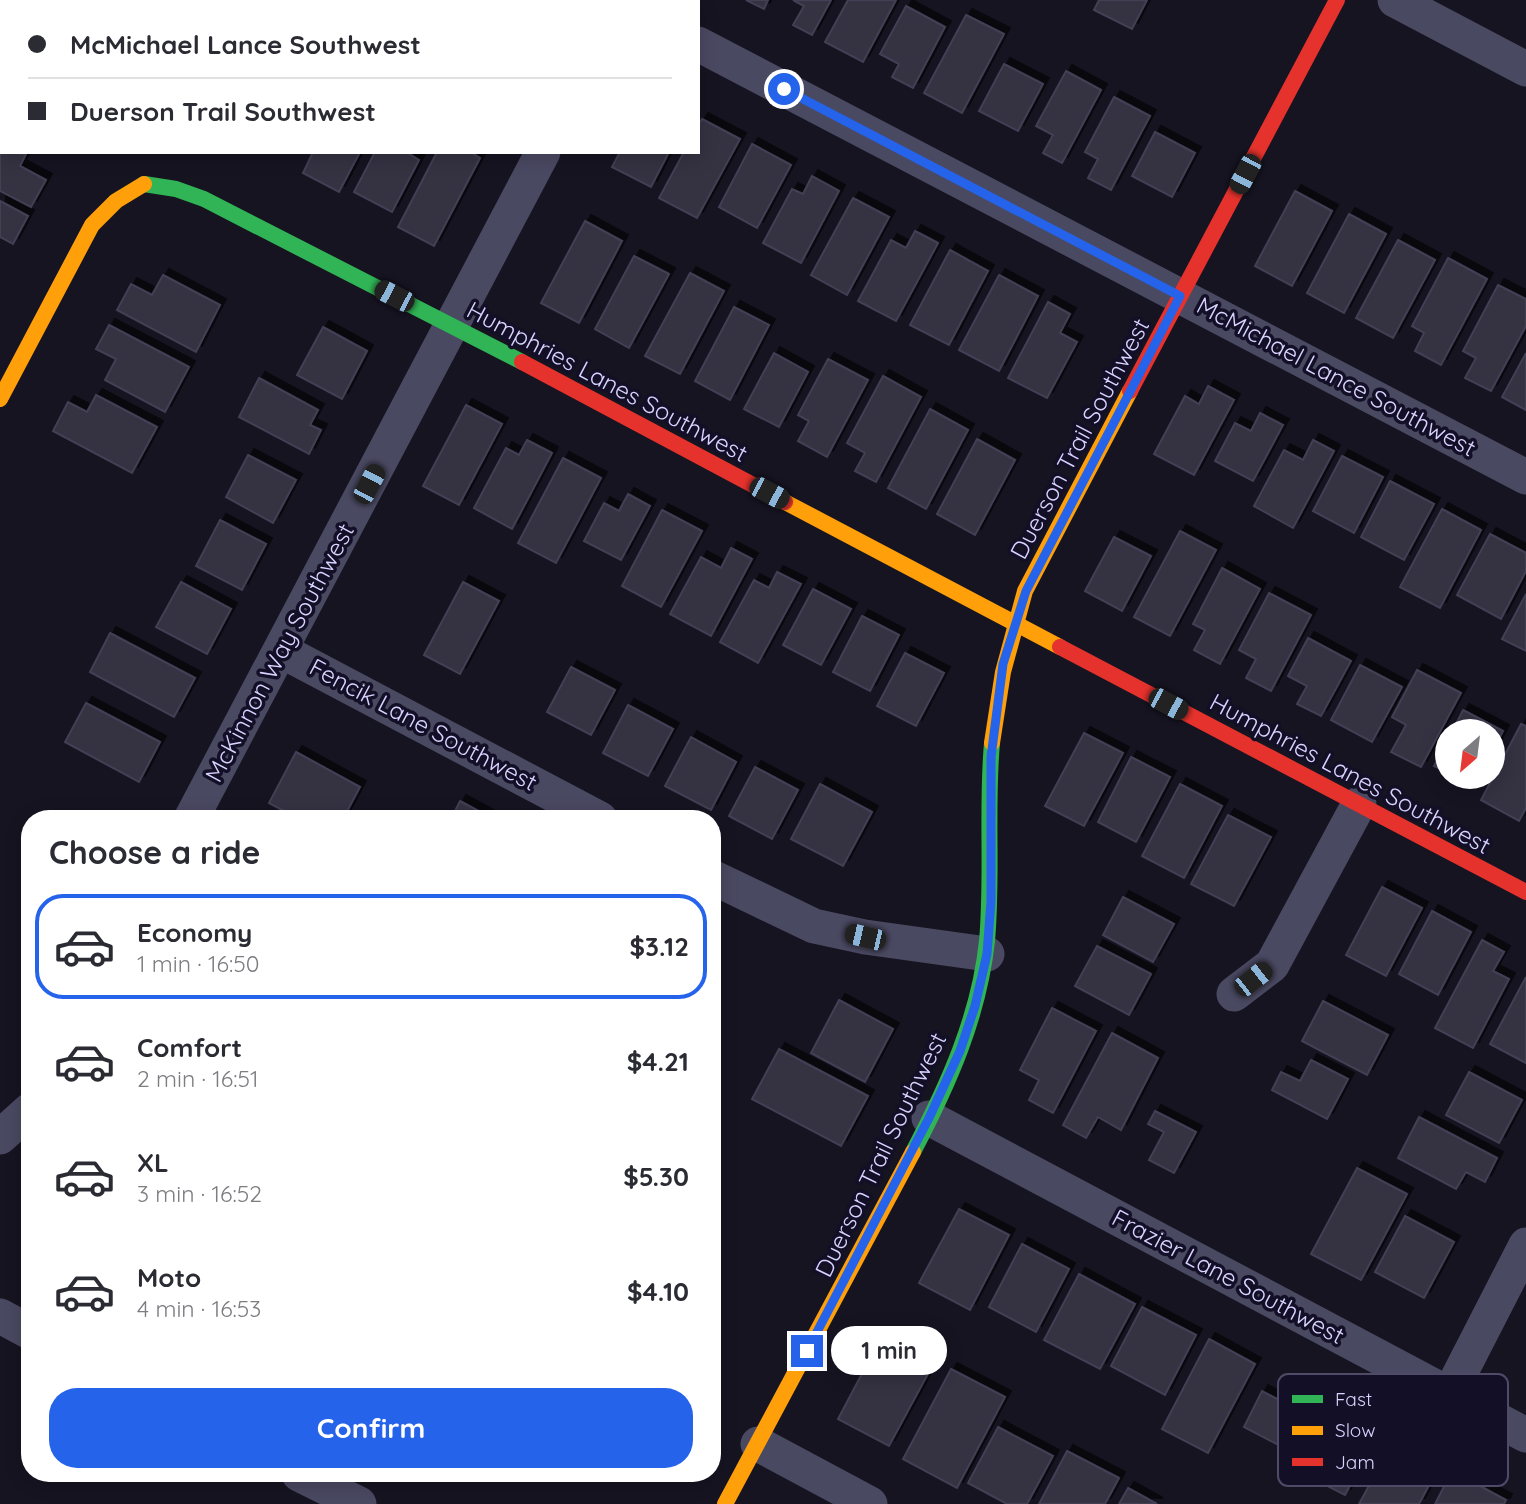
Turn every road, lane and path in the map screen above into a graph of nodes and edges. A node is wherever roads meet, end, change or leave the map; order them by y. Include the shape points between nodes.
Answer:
1 (1337, 0) edge
2 (1395, 0) edge
3 (700, 45) edge
4 (1526, 69) edge
5 (543, 154) edge
6 (1180, 296) junction
7 (452, 325) junction
8 (0, 399) edge
9 (1526, 477) edge
10 (1015, 624) junction
11 (282, 651) junction
12 (1359, 804) junction
13 (196, 810) edge
14 (583, 810) edge
15 (721, 881) edge
16 (1526, 892) edge
17 (987, 954) junction
18 (1234, 994) dead end
19 (21, 1118) edge
20 (929, 1118) junction
21 (0, 1137) edge
22 (1526, 1245) edge
23 (0, 1316) edge
24 (21, 1327) edge
25 (1410, 1374) edge
26 (1460, 1374) edge
27 (1508, 1426) edge
28 (1526, 1435) edge
29 (758, 1444) junction
30 (315, 1482) edge
31 (359, 1504) edge
32 (725, 1504) edge
33 (870, 1504) edge

1 - 6 street, Duerson Trail Southwest
2 - 4 street
3 - 6 street, McMichael Lance Southwest
5 - 7 street, McKinnon Way Southwest
6 - 9 street, McMichael Lance Southwest
6 - 10 street, Duerson Trail Southwest via 1026,591
7 - 8 street, Humphries Lanes Southwest via 204,199 144,184 116,201 92,225
7 - 10 street, Humphries Lanes Southwest
7 - 11 street, McKinnon Way Southwest
10 - 12 street, Humphries Lanes Southwest
10 - 17 street, Duerson Trail Southwest via 1003,664 991,757
11 - 13 street, McKinnon Way Southwest
11 - 14 street, Fencik Lane Southwest
12 - 16 street, Humphries Lanes Southwest
12 - 18 street via 1272,964
15 - 17 street via 814,926
17 - 20 street, Duerson Trail Southwest via 964,1039
19 - 21 street
20 - 25 street, Frazier Lane Southwest
20 - 29 street, Duerson Trail Southwest
22 - 26 street
23 - 24 street
27 - 28 street, Frazier Lane Southwest
29 - 32 street, Duerson Trail Southwest
29 - 33 street
30 - 31 street

